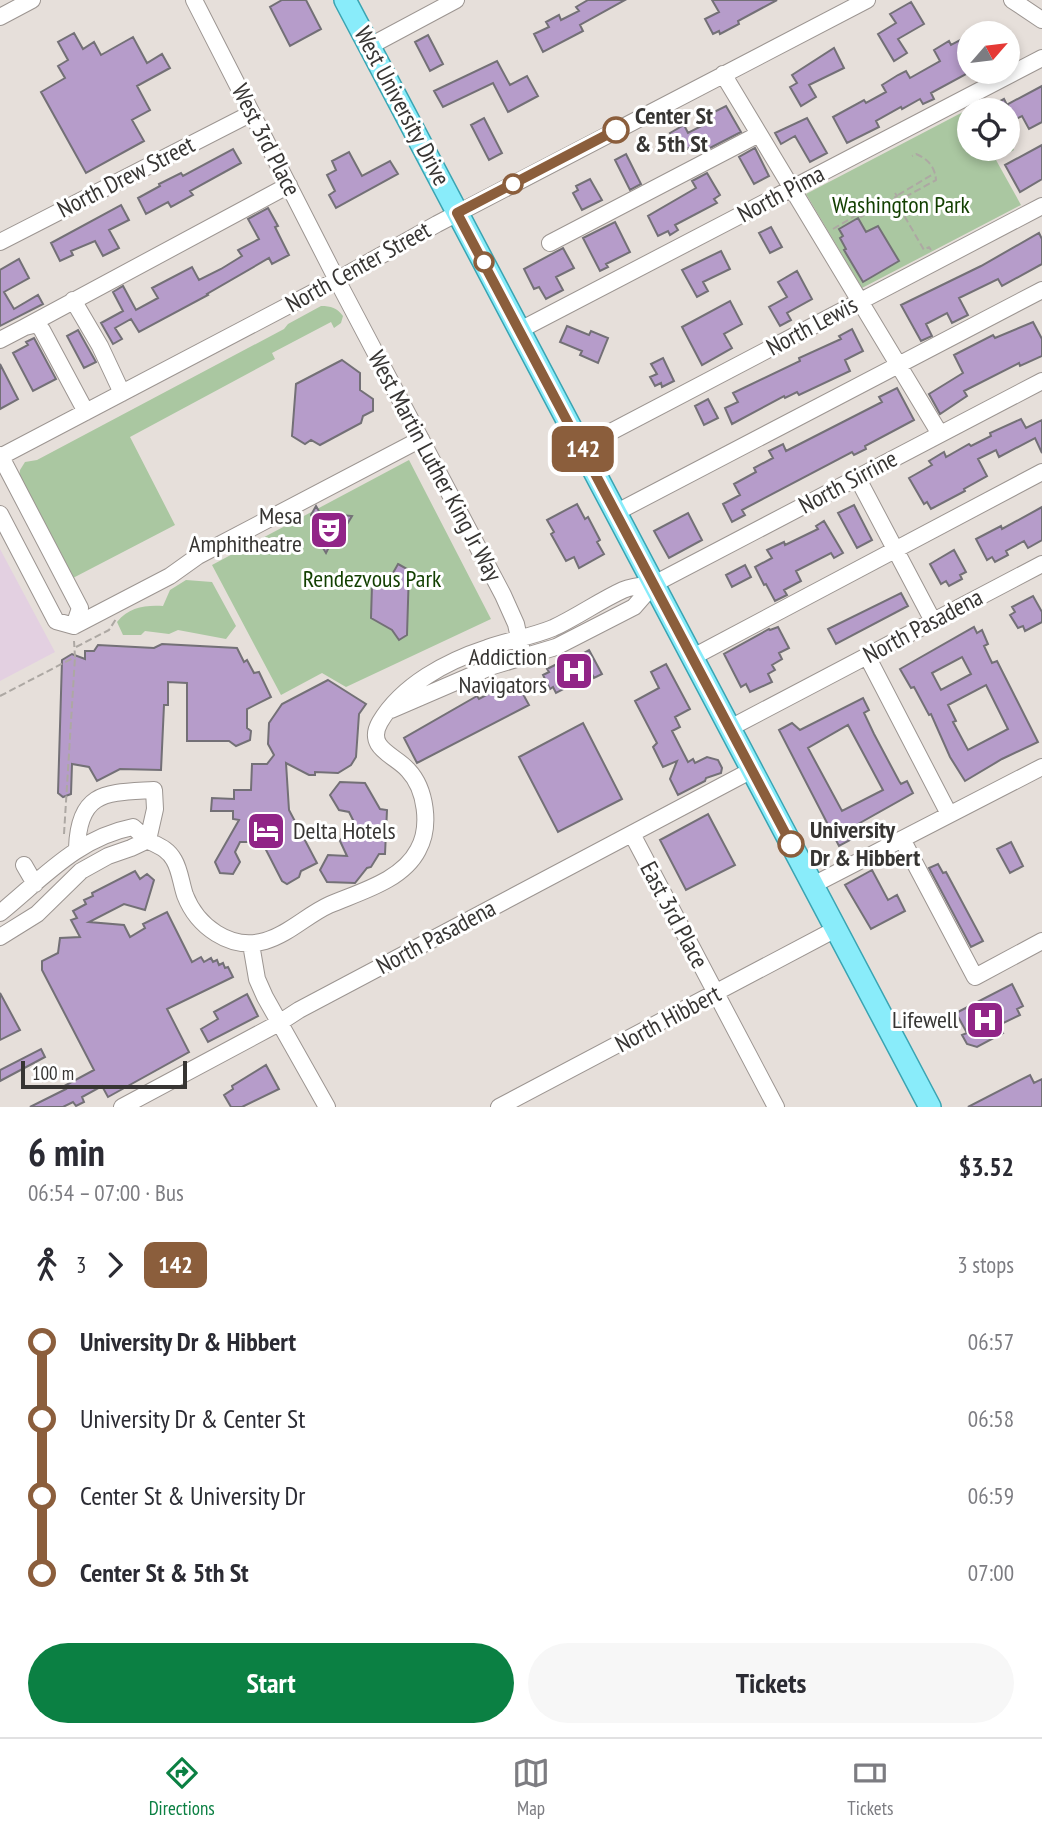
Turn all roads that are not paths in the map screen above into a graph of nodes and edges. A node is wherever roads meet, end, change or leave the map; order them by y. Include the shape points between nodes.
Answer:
1 (32, 0) edge
2 (194, 0) edge
3 (345, 0) edge
4 (456, 0) edge
5 (867, 0) edge
6 (1012, 0) edge
7 (0, 17) edge
8 (1042, 20) edge
9 (370, 46) junction
10 (1042, 58) edge
11 (723, 74) junction
12 (252, 113) junction
13 (759, 134) junction
14 (289, 185) junction
15 (792, 189) junction
16 (1042, 206) edge
17 (457, 213) junction
18 (0, 242) edge
19 (550, 243) dead end
20 (337, 280) junction
21 (1042, 290) edge
22 (74, 300) junction
23 (860, 301) junction
24 (25, 327) junction
25 (520, 330) junction
26 (0, 340) edge
27 (898, 365) junction
28 (1042, 381) edge
29 (122, 393) junction
30 (86, 412) junction
31 (940, 434) junction
32 (421, 439) junction
33 (582, 446) junction
34 (0, 456) edge
35 (1042, 472) edge
36 (857, 477) junction
37 (617, 512) junction
38 (0, 514) edge
39 (896, 550) junction
40 (1042, 564) edge
41 (654, 583) junction
42 (933, 621) junction
43 (74, 626) junction
44 (519, 639) junction
45 (523, 656) junction
46 (867, 656) junction
47 (693, 657) junction
48 (388, 711) junction
49 (730, 728) junction
50 (1042, 766) edge
51 (752, 770) junction
52 (949, 814) junction
53 (632, 834) junction
54 (902, 839) junction
55 (148, 840) junction
56 (73, 851) junction
57 (24, 865) dead end
58 (35, 884) junction
59 (813, 885) junction
60 (0, 913) edge
61 (836, 929) junction
62 (0, 937) edge
63 (1042, 941) edge
64 (251, 944) junction
65 (716, 993) junction
66 (279, 1023) junction
67 (122, 1107) edge
68 (327, 1107) edge
69 (499, 1107) edge
70 (776, 1107) edge
71 (930, 1107) edge

1 - 7 street
2 - 12 street, West 3rd Place
3 - 9 main road, West University Drive
4 - 9 street
5 - 11 street, North Center Street
6 - 8 street
9 - 17 main road, West University Drive
10 - 15 street, North Pima
11 - 13 street
11 - 17 street, North Center Street
12 - 14 street, West 3rd Place
12 - 18 street, North Drew Street
13 - 15 street
13 - 19 street
14 - 20 street, West 3rd Place
14 - 22 street
15 - 23 street
15 - 25 street, North Pima
16 - 23 street, North Lewis
17 - 20 street, North Center Street
17 - 25 main road, West University Drive
20 - 29 street, North Center Street
20 - 32 street, West Martin Luther King Jr Way
21 - 27 street
22 - 24 street
22 - 29 street
23 - 27 street
23 - 33 street, North Lewis
24 - 26 street
24 - 30 street via 37,324 42,330
25 - 33 main road, West University Drive
27 - 31 street
27 - 37 street
28 - 31 street, North Sirrine
29 - 30 street, North Center Street
30 - 34 street, North Center Street
31 - 36 street, North Sirrine
32 - 43 street
32 - 44 street, West Martin Luther King Jr Way via 503,595
33 - 37 main road, West University Drive
34 - 43 street via 80,608
35 - 39 street
36 - 39 street
36 - 41 street, North Sirrine
37 - 41 main road, West University Drive
38 - 43 street via 56,621
39 - 42 street
39 - 47 street
40 - 42 street, North Pasadena
41 - 44 street via 626,589 555,627
41 - 45 street via 634,607 556,647
41 - 47 main road, West University Drive
42 - 46 street, North Pasadena
44 - 45 street, West Martin Luther King Jr Way
44 - 48 street via 486,648 431,674 405,691
45 - 48 street
46 - 49 street, North Pasadena
46 - 52 street
47 - 49 main road, West University Drive
48 - 64 street via 377,726 376,738 383,751 411,772 424,801 418,851 402,870 378,884 321,909 279,936
49 - 51 main road, West University Drive
50 - 52 street
51 - 53 street, North Pasadena
51 - 59 main road, West University Drive
52 - 54 street
53 - 65 street, East 3rd Place
53 - 66 street, North Pasadena
54 - 59 street
54 - 63 street via 975,977
55 - 56 street via 133,827 98,837
55 - 56 street via 154,790 105,793 89,806
55 - 62 street via 81,871 37,914
55 - 64 street via 174,860 186,897 204,924 228,939
56 - 58 street
57 - 58 street
58 - 60 street
59 - 61 main road, West University Drive
61 - 65 street, North Hibbert
61 - 71 main road, West University Drive
64 - 66 street via 257,979
65 - 69 street, North Hibbert
65 - 70 street, East 3rd Place
66 - 67 street, North Pasadena
66 - 68 street

